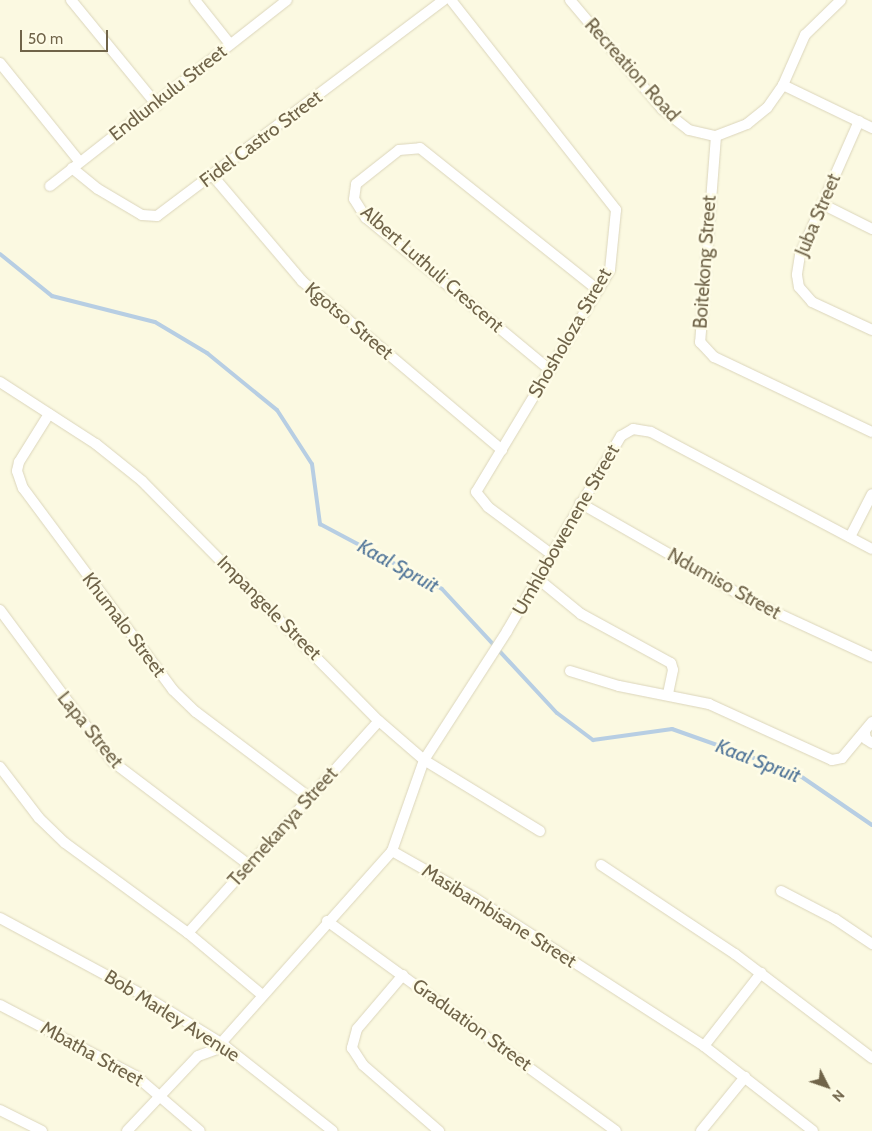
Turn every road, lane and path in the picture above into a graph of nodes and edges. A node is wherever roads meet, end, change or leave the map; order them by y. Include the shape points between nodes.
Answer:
1 (71, 0) edge
2 (195, 0) edge
3 (287, 0) edge
4 (444, 0) edge
5 (451, 0) edge
6 (570, 0) edge
7 (841, 0) edge
8 (230, 44) junction
9 (0, 63) edge
10 (783, 85) junction
11 (157, 105) junction
12 (858, 121) junction
13 (872, 128) edge
14 (716, 136) junction
15 (76, 165) junction
16 (213, 176) junction
17 (50, 186) dead end
18 (822, 204) junction
19 (872, 229) edge
20 (598, 290) junction
21 (872, 330) edge
22 (550, 370) junction
23 (0, 382) edge
24 (49, 414) junction
25 (872, 432) edge
26 (502, 450) junction
27 (872, 494) edge
28 (580, 503) junction
29 (850, 538) junction
30 (872, 549) edge
31 (550, 553) junction
32 (537, 578) junction
33 (0, 610) edge
34 (872, 656) edge
35 (570, 671) dead end
36 (668, 694) junction
37 (379, 721) junction
38 (872, 722) edge
39 (865, 733) junction
40 (872, 743) edge
41 (424, 760) junction
42 (0, 767) edge
43 (309, 798) junction
44 (540, 831) dead end
45 (392, 851) junction
46 (249, 865) junction
47 (601, 865) dead end
48 (781, 891) dead end
49 (0, 918) edge
50 (327, 921) junction
51 (188, 933) junction
52 (872, 944) edge
53 (762, 973) junction
54 (403, 975) junction
55 (261, 994) junction
56 (0, 1005) edge
57 (223, 1044) junction
58 (704, 1046) junction
59 (872, 1058) edge
60 (745, 1077) junction
61 (161, 1095) junction
62 (0, 1110) edge
63 (42, 1131) edge
64 (127, 1131) edge
65 (200, 1131) edge
66 (333, 1131) edge
67 (439, 1131) edge
68 (616, 1131) edge
69 (701, 1131) edge
70 (813, 1131) edge

1 - 11 street
2 - 8 street
3 - 8 street, Endlunkulu Street
4 - 16 street, Fidel Castro Street
5 - 20 street, Shosholoza Street via 614,204 617,223 612,262
6 - 14 street, Recreation Road via 662,109 689,130
7 - 10 street via 804,35
8 - 11 street, Endlunkulu Street
9 - 15 street, Fidel Castro Street
10 - 12 street
10 - 14 street via 760,115 747,124
11 - 15 street, Endlunkulu Street
12 - 13 street
12 - 18 street, Juba Street
14 - 25 street, Boitekong Street via 700,342 714,357
15 - 16 street, Fidel Castro Street via 98,189 149,217 164,213
15 - 17 street, Endlunkulu Street
16 - 26 street, Kgotso Street via 302,280
18 - 19 street
18 - 21 street, Juba Street via 798,263 799,287 812,302
20 - 22 street, Shosholoza Street
20 - 22 street, Albert Luthuli Crescent via 420,148 399,150 356,184 354,199 366,218
22 - 26 street, Shosholoza Street
23 - 24 street, Impangele Street
24 - 37 street, Impangele Street via 113,456 142,481
24 - 43 street, Khumalo Street via 19,462 17,472 23,488 173,690 196,712
26 - 31 street, Shosholoza Street via 478,486 478,497
27 - 29 street
28 - 29 street, Umhlobowenene Street via 621,436 641,429 656,434
28 - 31 street, Umhlobowenene Street
28 - 34 street, Ndumiso Street via 750,601
29 - 30 street, Umhlobowenene Street
31 - 32 street, Umhlobowenene Street
32 - 36 street via 581,614 671,663 673,670
32 - 41 street, Umhlobowenene Street
33 - 46 street, Lapa Street via 113,762
35 - 36 street via 619,686
36 - 39 street via 724,710 832,760 842,758
37 - 41 street, Impangele Street
37 - 43 street, Tsemekanya Street
38 - 39 street
39 - 40 street via 866,739
41 - 44 street, Impangele Street
41 - 45 street, Umhlobowenene Street
42 - 51 street via 40,818 65,843
43 - 46 street, Tsemekanya Street
45 - 50 street
45 - 58 street, Masibambisane Street via 473,897
46 - 51 street, Tsemekanya Street
47 - 53 street
48 - 52 street via 835,919
49 - 57 street, Bob Marley Avenue via 143,995
50 - 54 street, Graduation Street
50 - 55 street
51 - 55 street
53 - 58 street
53 - 59 street
54 - 67 street via 357,1029 352,1048 363,1065
54 - 68 street, Graduation Street
55 - 57 street
56 - 61 street, Mbatha Street via 116,1064
57 - 61 street via 219,1051 198,1056
57 - 66 street, Bob Marley Avenue
58 - 60 street, Masibambisane Street
60 - 69 street
60 - 70 street, Masibambisane Street
61 - 64 street
61 - 65 street, Mbatha Street
62 - 63 street

